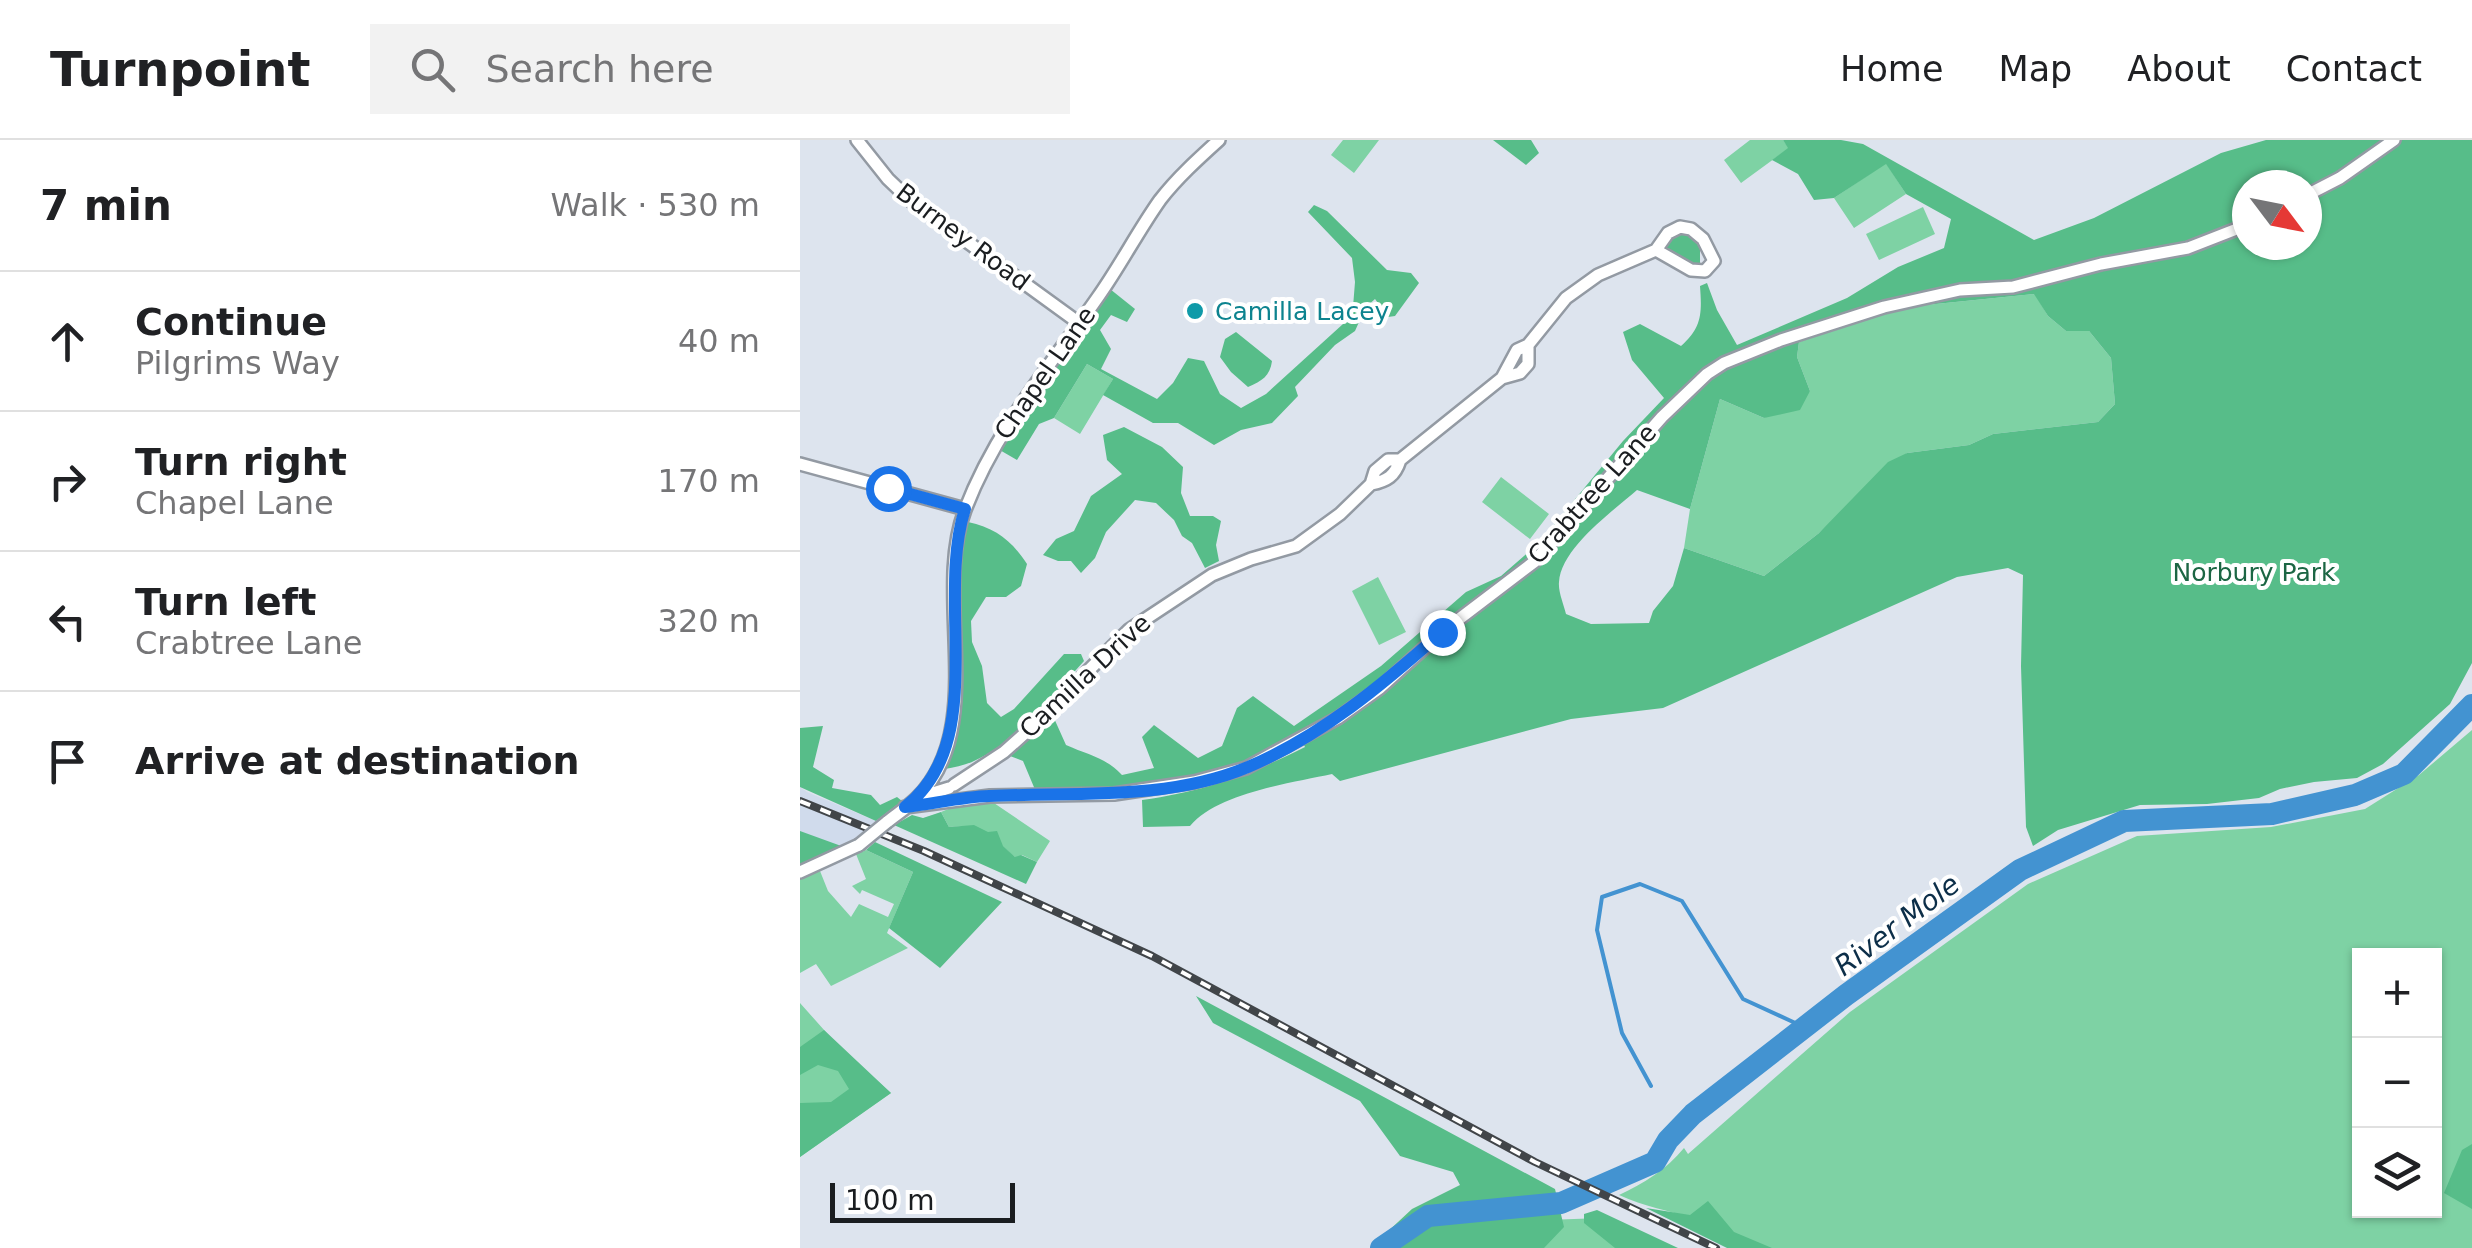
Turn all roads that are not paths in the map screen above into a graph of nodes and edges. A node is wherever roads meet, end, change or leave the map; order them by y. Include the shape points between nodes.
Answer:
1 (857, 140) edge
2 (1219, 140) edge
3 (2394, 140) edge
4 (2322, 188) edge
5 (2232, 231) edge
6 (1656, 250) junction
7 (1079, 323) junction
8 (800, 464) edge
9 (965, 509) junction
10 (917, 798) junction
11 (905, 807) junction
12 (800, 872) edge

1 - 7 street, Burney Road via 911,201
2 - 7 street, Chapel Lane via 1160,200
3 - 4 street
5 - 11 street, Crabtree Lane via 2188,248 2013,287 1884,306 1724,363 1662,417 1534,562 1380,688 1246,768 1114,794 990,796
6 - 6 street, Camilla Drive via 1692,270 1705,272 1714,261 1691,229 1668,233
6 - 10 street, Camilla Drive via 1577,288 1517,350 1502,378 1400,460 1378,468 1340,514 1296,546 1233,566 1149,614 1018,740 951,786
7 - 9 street, Chapel Lane via 1008,422
8 - 9 street
9 - 10 street, Chapel Lane via 955,557 951,728
10 - 11 street, Chapel Lane
11 - 12 street, Chapel Lane, bridge via 859,845

